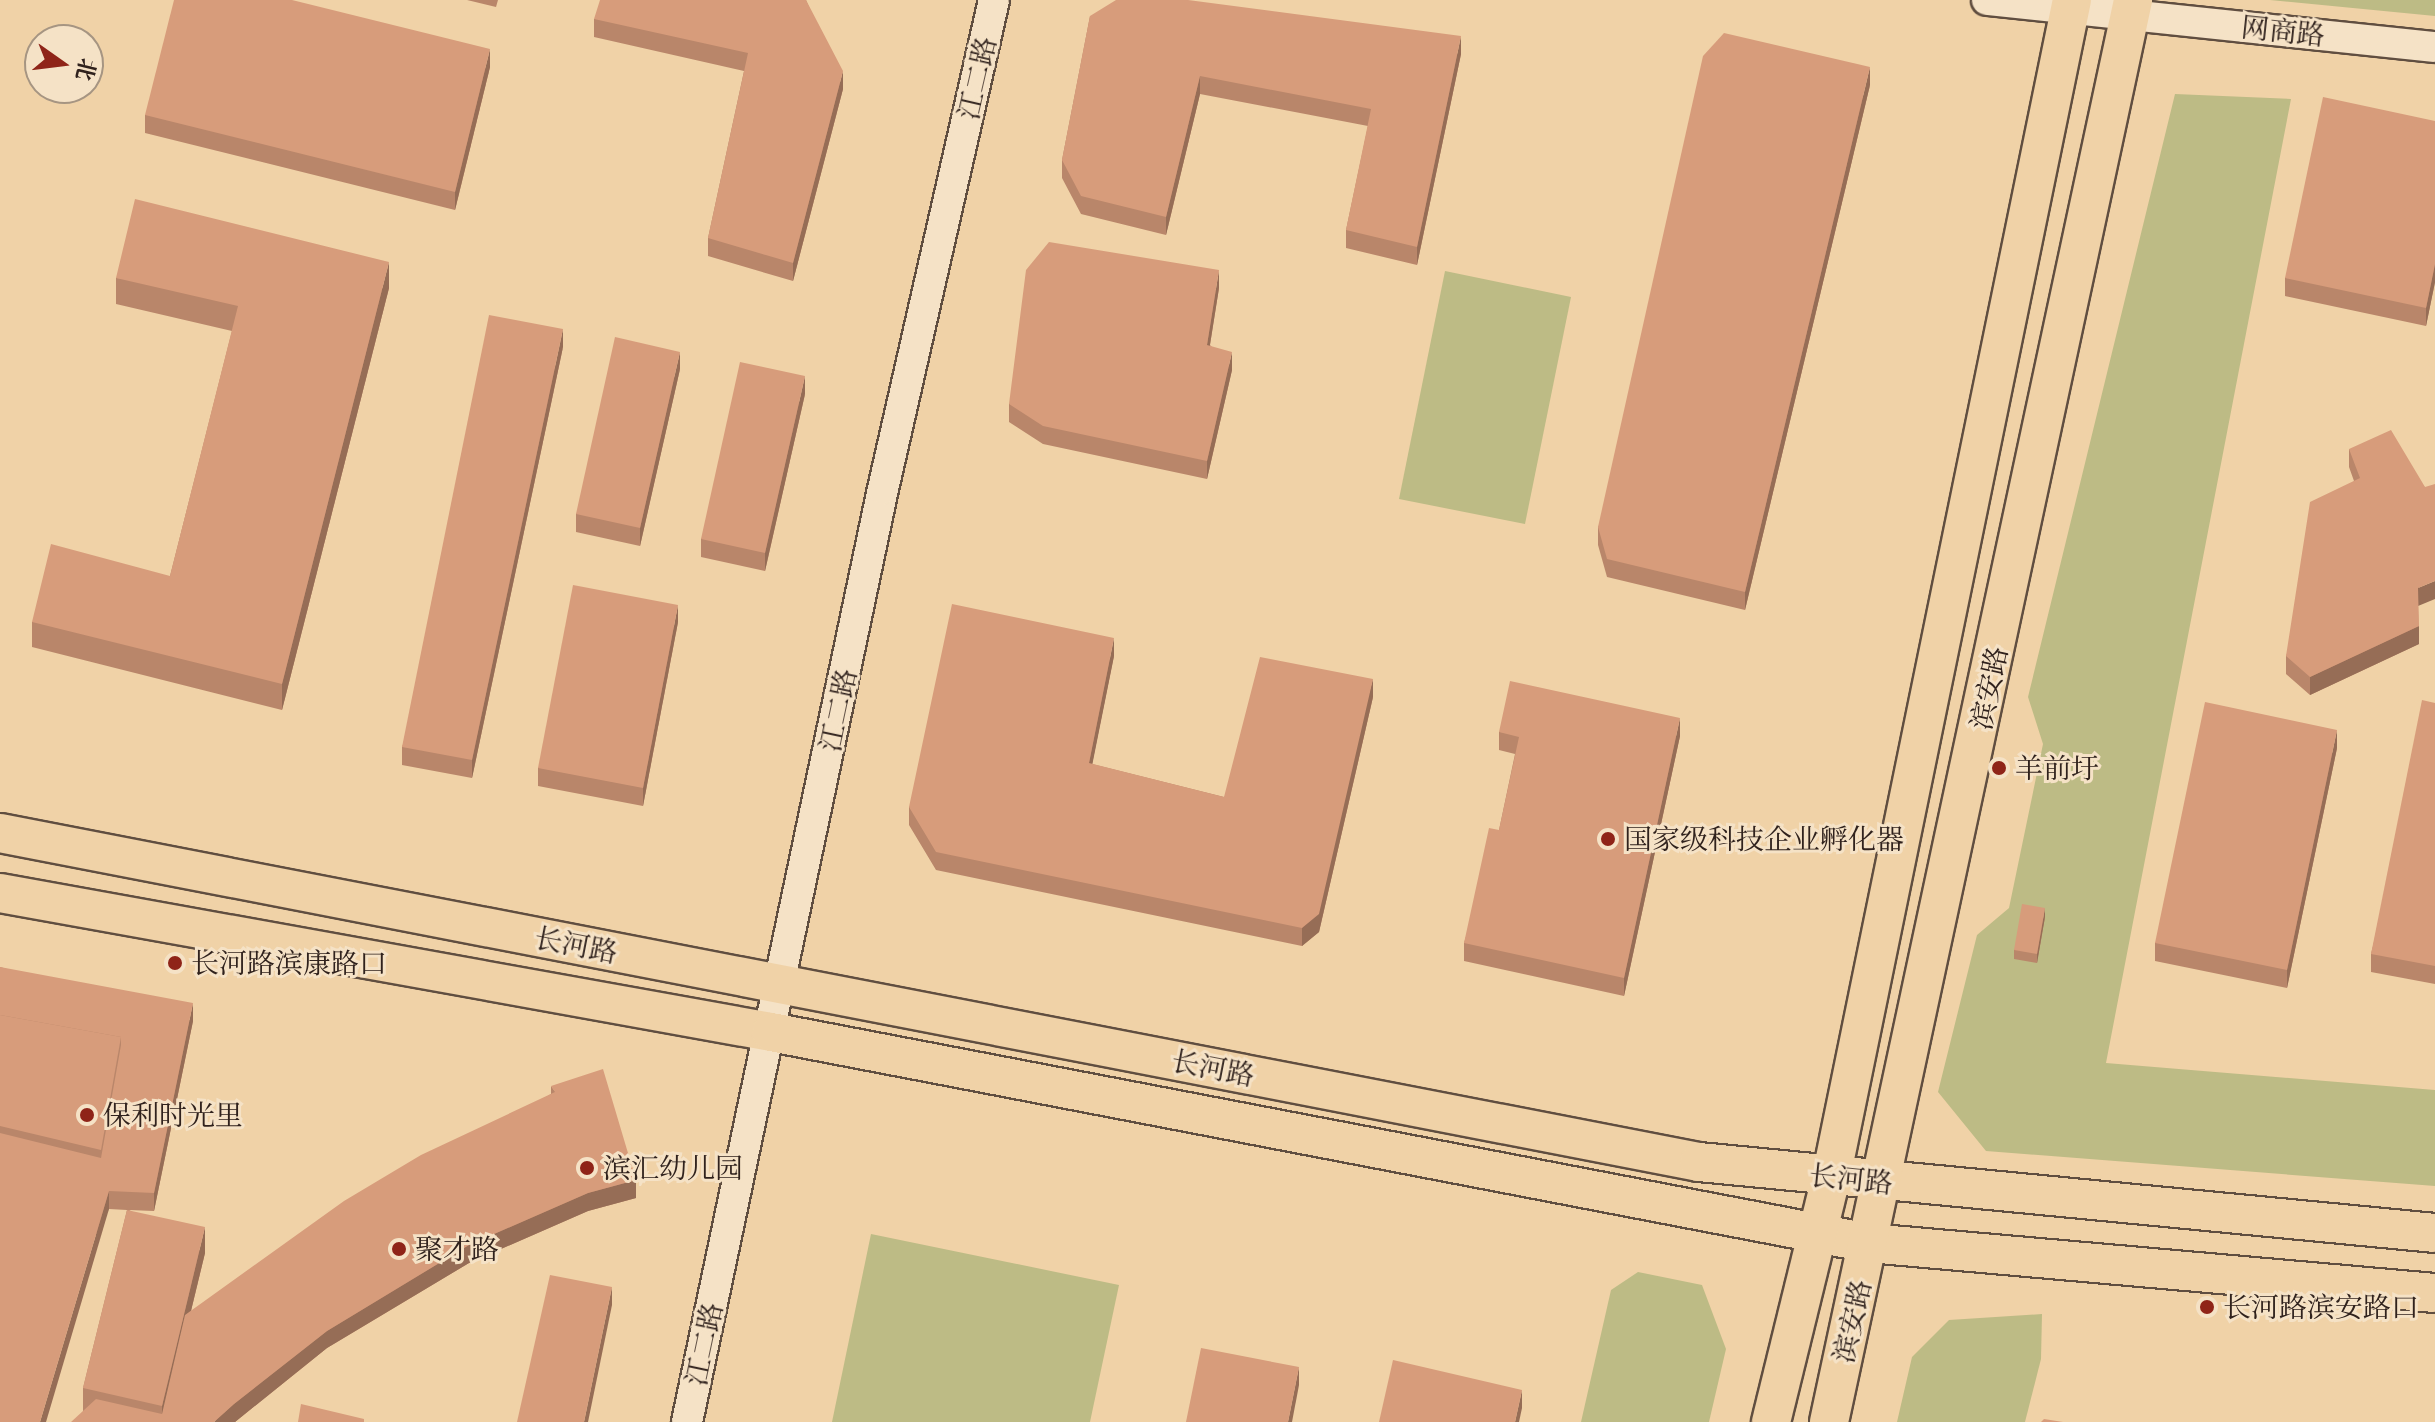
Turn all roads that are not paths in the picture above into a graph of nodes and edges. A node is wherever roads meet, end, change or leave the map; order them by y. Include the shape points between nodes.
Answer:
1 (994, 0) edge
2 (1987, 0) edge
3 (2071, 5) edge
4 (2131, 8) edge
5 (2435, 47) edge
6 (0, 833) edge
7 (0, 893) edge
8 (778, 984) junction
9 (771, 1032) junction
10 (1831, 1178) junction
11 (1883, 1183) junction
12 (2435, 1233) edge
13 (1818, 1235) junction
14 (1869, 1243) junction
15 (2435, 1293) edge
16 (687, 1422) edge
17 (1771, 1422) edge
18 (1829, 1422) edge

1 - 8 street, 江二路
2 - 3 street, 网商路
3 - 4 street, 网商路
3 - 10 main road, 滨安路
4 - 5 street, 网商路
4 - 11 main road, 滨安路
6 - 8 main road, 长河路
7 - 9 main road, 长河路
8 - 9 street, 江二路
8 - 10 main road, 长河路 via 1699,1162
9 - 13 main road, 长河路
9 - 16 street, 江二路
10 - 11 main road, 长河路
10 - 13 main road, 滨安路
11 - 12 main road, 长河路
11 - 14 main road, 滨安路
13 - 14 main road, 长河路
13 - 17 main road, 滨安路
14 - 15 main road, 长河路
14 - 18 main road, 滨安路

